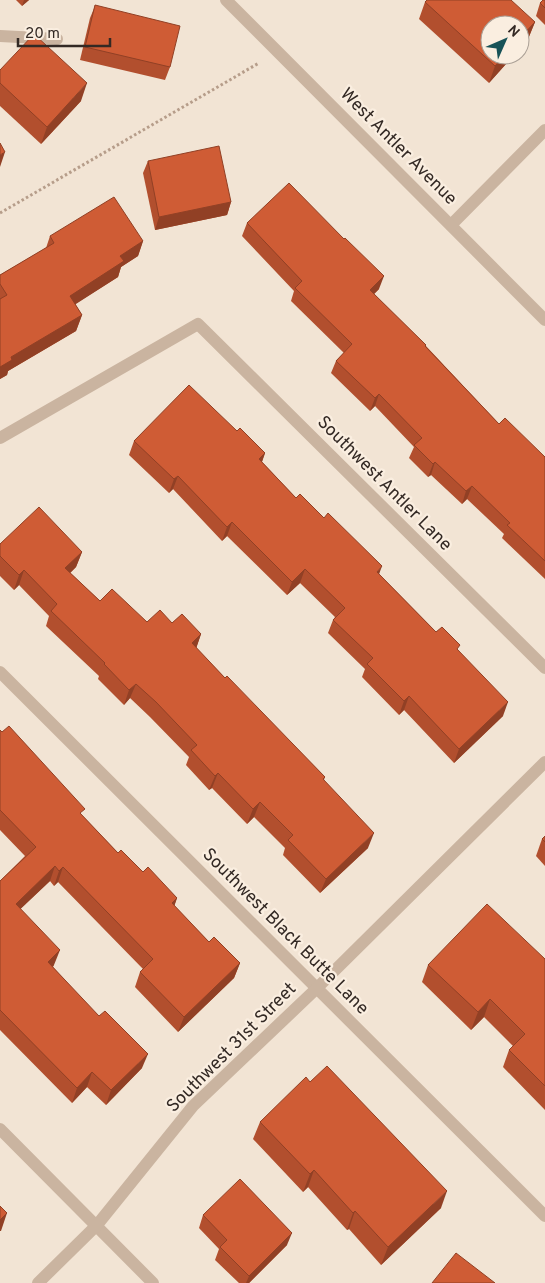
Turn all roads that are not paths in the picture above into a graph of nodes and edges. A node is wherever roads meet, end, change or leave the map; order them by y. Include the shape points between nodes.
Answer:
1 (226, 0) edge
2 (0, 36) edge
3 (57, 39) dead end
4 (545, 130) edge
5 (451, 225) junction
6 (545, 320) edge
7 (0, 438) edge
8 (545, 668) edge
9 (0, 672) edge
10 (545, 762) edge
11 (316, 989) junction
12 (0, 1129) edge
13 (545, 1216) edge
14 (97, 1224) junction
15 (38, 1283) edge
16 (153, 1283) edge

1 - 5 street, West Antler Avenue
2 - 3 street
4 - 5 street
5 - 6 street, West Antler Avenue
7 - 8 street, Southwest Antler Lane via 198,324
9 - 11 street, Southwest Black Butte Lane
10 - 11 street, Southwest 31st Street
11 - 13 street, Southwest Black Butte Lane
11 - 14 street, Southwest 31st Street via 193,1106
12 - 14 street
14 - 15 street, Southwest 31st Street
14 - 16 street

